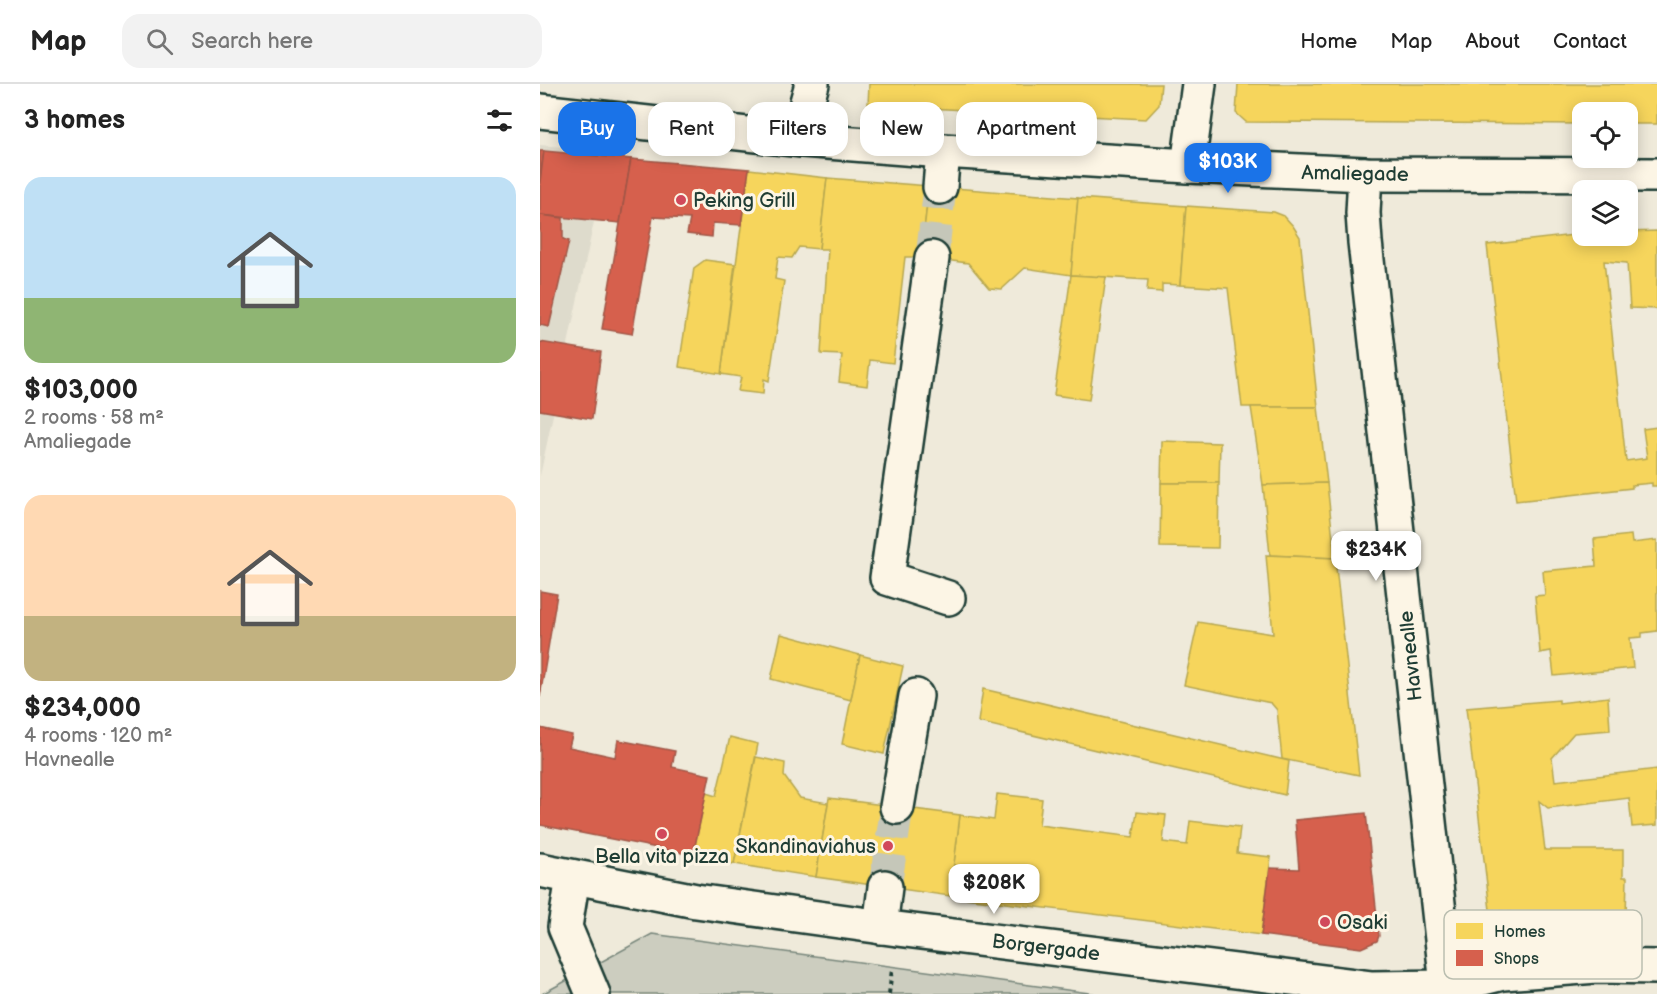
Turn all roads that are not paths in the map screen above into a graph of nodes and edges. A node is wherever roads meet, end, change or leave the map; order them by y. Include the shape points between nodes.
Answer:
1 (812, 84) edge
2 (1199, 84) edge
3 (807, 102) edge
4 (540, 111) edge
5 (747, 134) edge
6 (944, 151) edge
7 (943, 156) edge
8 (1188, 166) junction
9 (1365, 174) junction
10 (1657, 175) edge
11 (940, 187) tunnel mouth
12 (932, 258) tunnel mouth
13 (948, 598) dead end
14 (916, 696) dead end
15 (897, 807) tunnel mouth
16 (540, 870) edge
17 (573, 877) junction
18 (885, 887) tunnel mouth
19 (880, 927) junction
20 (1444, 955) edge
21 (1642, 967) edge
22 (1657, 967) edge
23 (1485, 979) edge
24 (1448, 991) edge
25 (593, 994) edge

1 - 3 street
2 - 8 street
4 - 5 street, Amaliegade
6 - 8 street, Amaliegade
7 - 11 street
8 - 9 street, Amaliegade
9 - 10 street, Amaliegade
9 - 20 street, Havnealle via 1365,242
12 - 13 street via 887,578
14 - 15 street
16 - 17 street, Borgergade
17 - 19 street, Borgergade
17 - 25 street via 566,927
18 - 19 street
19 - 24 street, Borgergade via 1372,988
21 - 22 street, Borgergade
23 - 24 street, Borgergade

